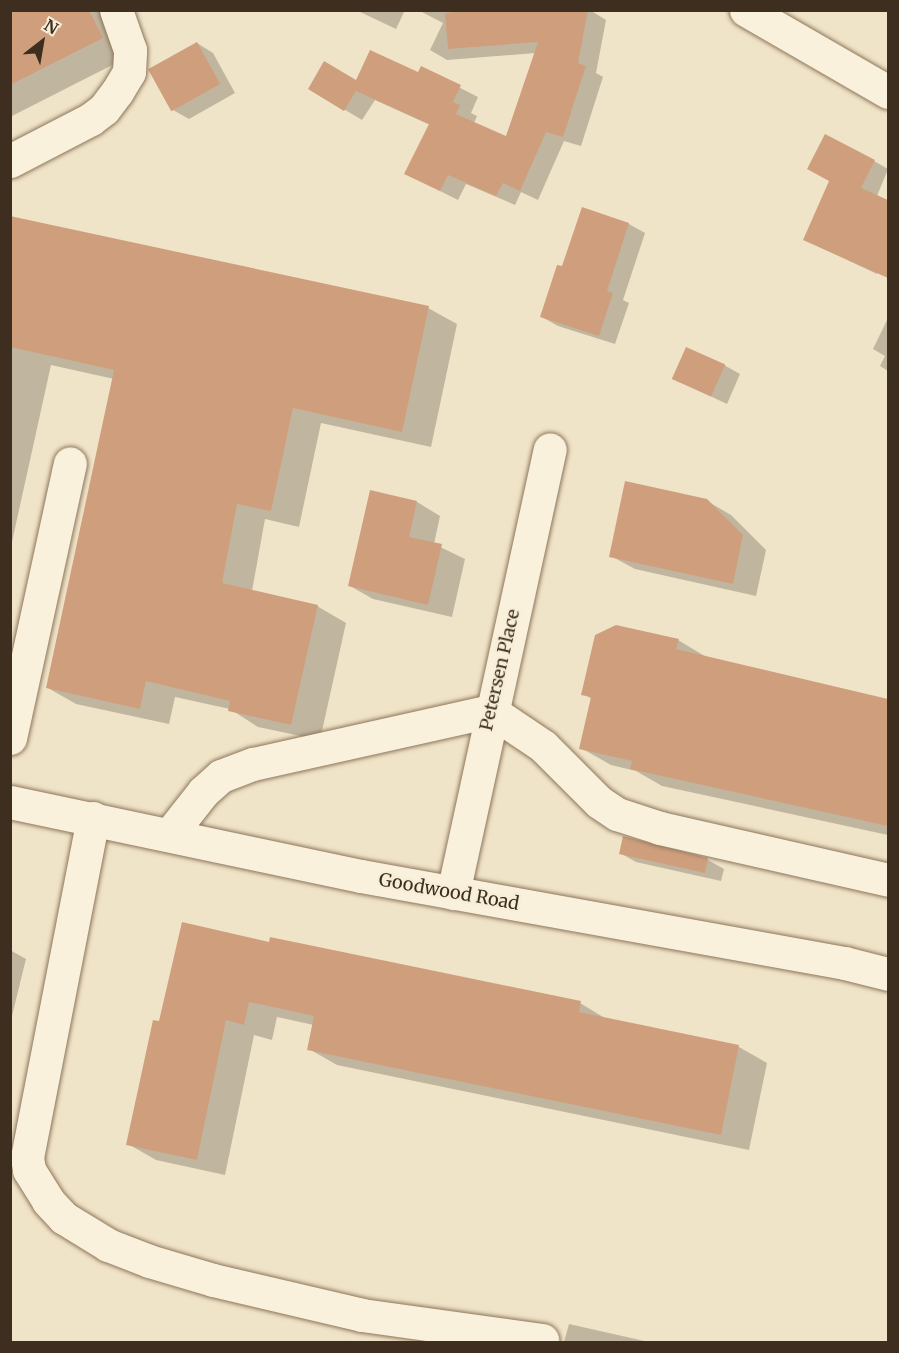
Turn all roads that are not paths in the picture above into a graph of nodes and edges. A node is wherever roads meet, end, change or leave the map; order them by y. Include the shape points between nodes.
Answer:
1 (116, 10) edge
2 (747, 10) edge
3 (888, 92) edge
4 (10, 161) edge
5 (550, 448) dead end
6 (70, 463) dead end
7 (491, 711) junction
8 (10, 738) edge
9 (10, 802) edge
10 (93, 818) junction
11 (170, 834) junction
12 (888, 880) edge
13 (453, 893) junction
14 (888, 974) edge
15 (542, 1340) dead end

1 - 4 street via 130,50 129,72 117,92 91,119
2 - 3 street
5 - 7 street, Petersen Place
6 - 8 street
7 - 11 street via 253,764 221,776
7 - 12 street via 543,746 599,802 617,814 660,828
7 - 13 street, Petersen Place
9 - 10 street, Goodwood Road
10 - 11 street, Goodwood Road
10 - 15 street via 27,1156 29,1170 48,1201 64,1218 108,1245 149,1262 362,1315
11 - 13 street, Goodwood Road
13 - 14 street, Goodwood Road

